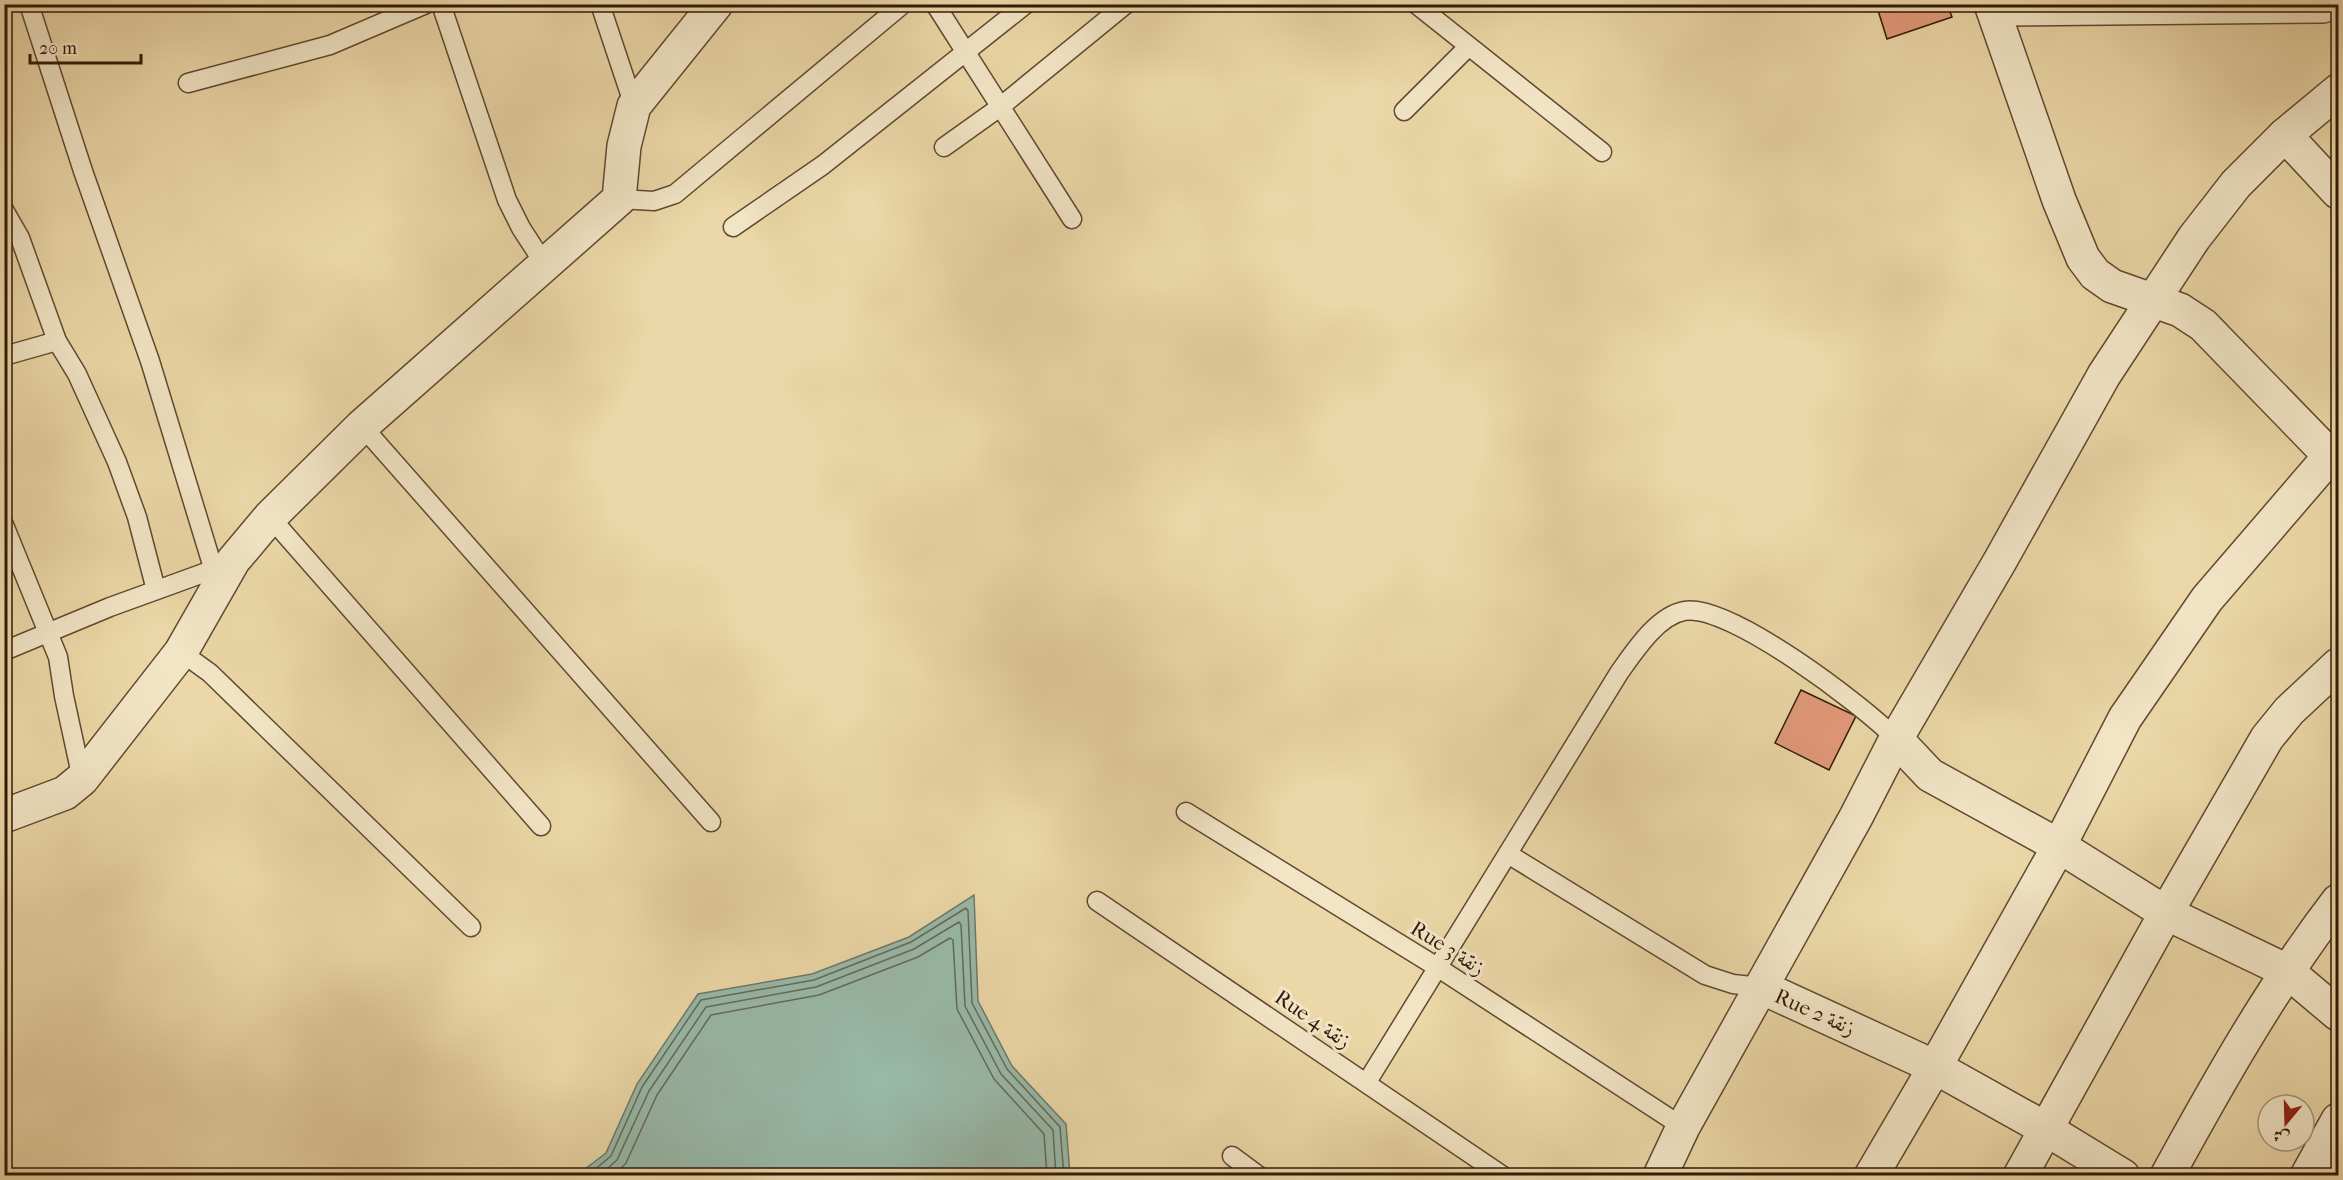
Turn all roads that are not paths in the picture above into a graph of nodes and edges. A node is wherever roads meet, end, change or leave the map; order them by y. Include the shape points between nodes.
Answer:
1 (29, 4) edge
2 (426, 4) edge
3 (441, 4) edge
4 (600, 4) edge
5 (716, 4) edge
6 (903, 4) edge
7 (935, 4) edge
8 (1026, 4) edge
9 (1126, 4) edge
10 (1416, 4) edge
11 (2323, 6) edge
12 (1992, 7) edge
13 (1468, 47) junction
14 (964, 53) junction
15 (188, 83) dead end
16 (2338, 91) edge
17 (634, 106) junction
18 (1000, 107) junction
19 (1404, 111) dead end
20 (2284, 135) junction
21 (944, 147) dead end
22 (1602, 152) dead end
23 (2338, 192) edge
24 (620, 199) junction
25 (4, 210) edge
26 (1072, 219) dead end
27 (733, 228) dead end
28 (545, 265) junction
29 (2153, 299) junction
30 (57, 341) junction
31 (4, 356) edge
32 (362, 426) junction
33 (2334, 460) edge
34 (270, 517) junction
35 (4, 525) edge
36 (223, 566) junction
37 (156, 590) junction
38 (49, 632) junction
39 (4, 651) edge
40 (181, 652) junction
41 (2338, 665) edge
42 (1896, 739) junction
43 (82, 779) junction
44 (1186, 812) dead end
45 (4, 816) edge
46 (711, 822) dead end
47 (541, 826) dead end
48 (2059, 846) junction
49 (1508, 854) junction
50 (1097, 901) dead end
51 (2338, 901) edge
52 (2166, 913) junction
53 (471, 927) dead end
54 (1437, 966) junction
55 (2287, 971) junction
56 (1761, 987) junction
57 (2338, 1014) edge
58 (1935, 1067) junction
59 (1367, 1082) junction
60 (2338, 1120) edge
61 (1683, 1127) junction
62 (2046, 1129) junction
63 (1233, 1156) dead end
64 (1260, 1176) edge
65 (1503, 1176) edge
66 (1660, 1176) edge
67 (1870, 1176) edge
68 (2020, 1176) edge
69 (2123, 1176) edge
70 (2167, 1176) edge
71 (2307, 1176) edge

1 - 36 lane via 83,171
2 - 15 lane via 330,45
3 - 28 lane via 507,200
4 - 17 lane
5 - 17 street
6 - 24 lane via 675,194 654,201
7 - 14 lane
8 - 14 lane
9 - 18 lane
10 - 13 lane
11 - 12 street
12 - 29 street via 2083,258 2095,274 2112,286
13 - 19 lane
13 - 22 lane
14 - 18 lane
14 - 27 lane via 823,165
16 - 20 street
17 - 24 street via 624,146
18 - 21 lane
18 - 26 lane
20 - 23 street
20 - 29 street via 2236,184
24 - 28 street
25 - 30 lane via 20,238
28 - 32 street
29 - 33 street via 2204,325
29 - 42 street via 2104,375
30 - 31 lane
30 - 37 lane via 77,374 117,462 138,517
32 - 34 street
32 - 46 lane
33 - 48 street via 2276,517 2201,608 2125,718
34 - 36 street
34 - 47 lane
35 - 38 lane
36 - 37 lane
36 - 40 street
37 - 38 lane
38 - 39 lane
38 - 43 lane via 58,657
40 - 43 street
40 - 53 lane via 210,674
41 - 52 street via 2289,711 2267,738
42 - 48 street via 1930,775
42 - 49 lane via 1859,706 1770,643 1712,613 1682,611 1642,640
42 - 56 street
43 - 45 street via 65,793
44 - 54 lane, Rue 3 زنقة
48 - 52 street
48 - 58 street
49 - 54 lane
49 - 56 lane, Rue 2 زنقة via 1705,975
50 - 59 lane, Rue 4 زنقة
51 - 55 street
52 - 55 street
52 - 62 street
54 - 59 lane
54 - 61 lane, Rue 3 زنقة
55 - 57 street
55 - 70 street via 2226,1068
56 - 58 street, Rue 2 زنقة
56 - 61 street
58 - 62 street, Rue 2 زنقة
58 - 67 street
59 - 65 lane, Rue 4 زنقة
60 - 71 street
61 - 66 street
62 - 68 street
62 - 69 street, Rue 2 زنقة
63 - 64 lane

